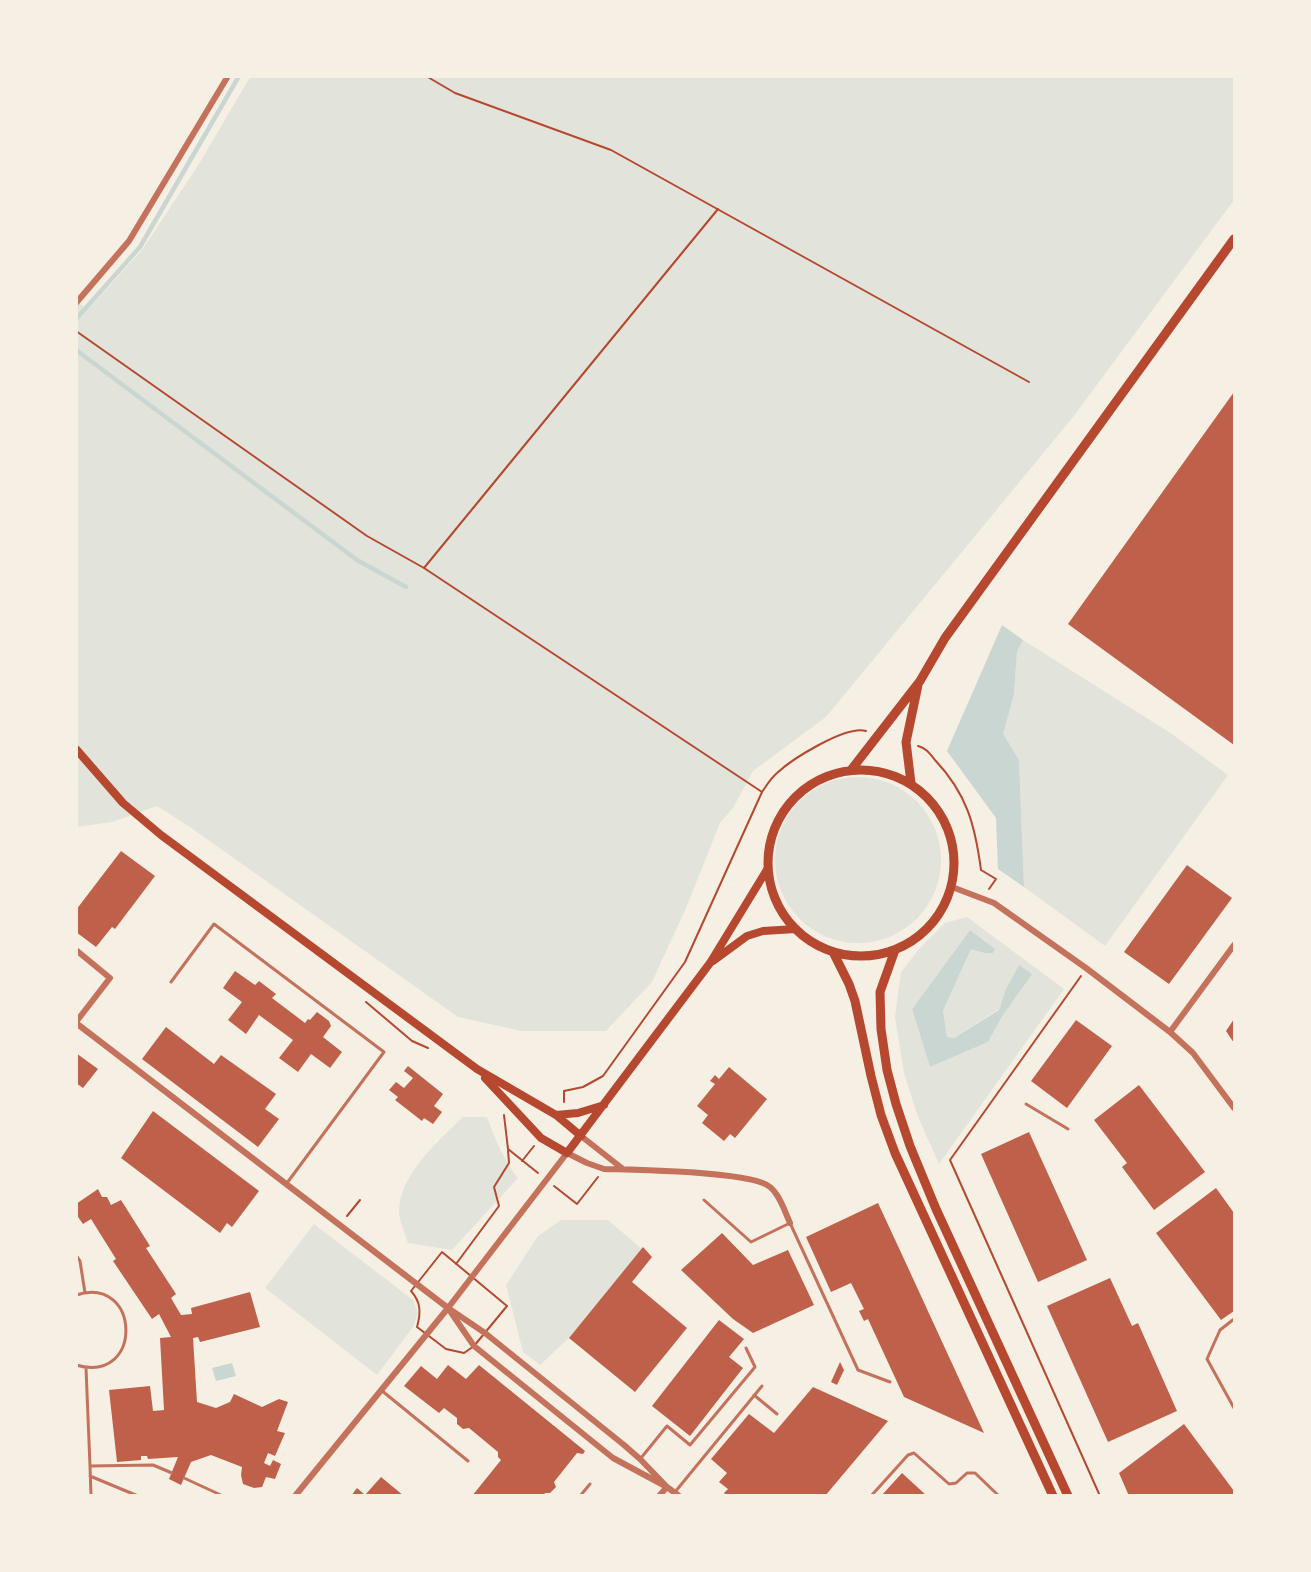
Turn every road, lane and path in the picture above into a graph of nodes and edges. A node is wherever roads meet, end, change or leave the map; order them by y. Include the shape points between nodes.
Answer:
1 (228, 76) edge
2 (426, 76) edge
3 (718, 209) junction
4 (1234, 239) edge
5 (76, 303) edge
6 (76, 331) edge
7 (1029, 382) dead end
8 (424, 568) junction
9 (920, 681) junction
10 (76, 748) edge
11 (851, 770) junction
12 (911, 783) junction
13 (762, 792) dead end
14 (768, 868) junction
15 (952, 887) junction
16 (796, 929) junction
17 (1234, 945) edge
18 (895, 950) junction
19 (76, 951) edge
20 (833, 952) junction
21 (710, 963) junction
22 (1086, 968) junction
23 (171, 982) dead end
24 (359, 996) dead end
25 (76, 1023) edge
26 (1170, 1032) junction
27 (429, 1048) dead end
28 (477, 1069) junction
29 (1026, 1104) dead end
30 (604, 1105) junction
31 (1234, 1108) edge
32 (556, 1115) junction
33 (504, 1116) dead end
34 (1068, 1129) dead end
35 (581, 1136) junction
36 (508, 1149) junction
37 (567, 1153) junction
38 (604, 1168) junction
39 (623, 1170) junction
40 (546, 1180) junction
41 (286, 1184) junction
42 (360, 1200) dead end
43 (704, 1200) dead end
44 (790, 1223) junction
45 (340, 1225) junction
46 (76, 1255) edge
47 (456, 1264) dead end
48 (85, 1293) junction
49 (76, 1295) edge
50 (448, 1308) junction
51 (1234, 1319) edge
52 (746, 1348) dead end
53 (76, 1365) edge
54 (86, 1368) junction
55 (890, 1382) dead end
56 (762, 1386) dead end
57 (381, 1390) junction
58 (754, 1395) junction
59 (1234, 1408) edge
60 (777, 1414) dead end
61 (640, 1459) junction
62 (468, 1461) dead end
63 (90, 1466) junction
64 (172, 1473) dead end
65 (90, 1476) junction
66 (184, 1478) dead end
67 (590, 1484) dead end
68 (667, 1487) junction
69 (677, 1494) edge
70 (91, 1496) edge
71 (138, 1496) edge
72 (223, 1496) edge
73 (295, 1496) edge
74 (580, 1496) edge
75 (659, 1496) edge
76 (871, 1496) edge
77 (999, 1496) edge
78 (1053, 1496) edge
79 (1068, 1496) edge
80 (1100, 1496) edge

1 - 5 street via 129,241
2 - 3 path via 455,93 611,150
3 - 7 path
3 - 8 path
4 - 9 main road via 945,638
6 - 8 path via 367,536
8 - 13 path
9 - 11 main road
9 - 12 main road via 906,742
10 - 28 main road via 123,803 161,835
11 - 12 main road via 882,771
11 - 14 main road via 824,777 800,792 788,806 771,840
12 - 15 main road via 933,803 948,829 955,858
14 - 16 main road via 781,912
14 - 21 main road
15 - 18 main road via 936,919 918,937
15 - 22 street via 994,903
16 - 20 main road
16 - 21 main road via 747,936
17 - 26 street
18 - 20 main road via 864,957
18 - 79 main road via 880,992 881,1029 896,1104 936,1209
19 - 25 street via 110,978
20 - 78 main road via 855,1001 870,1076 895,1153
21 - 30 main road
22 - 26 street
22 - 80 path via 950,1160
23 - 41 lane via 214,924 384,1052
24 - 27 path via 412,1041
25 - 41 street
26 - 31 street via 1193,1053
28 - 32 main road
28 - 37 main road via 541,1138
29 - 34 lane
30 - 32 main road
30 - 35 main road
32 - 35 main road
33 - 36 path
35 - 37 main road
35 - 39 street
36 - 40 path
36 - 47 path via 509,1163 494,1188 499,1206
37 - 38 street
37 - 40 street
38 - 39 street
38 - 40 path via 577,1204
39 - 44 street via 724,1175 761,1181 777,1195
40 - 50 street
41 - 45 street
42 - 45 path
43 - 44 lane via 752,1242
44 - 55 lane via 858,1370
45 - 50 street
46 - 48 lane
48 - 49 lane
48 - 54 lane via 99,1293 112,1299 127,1323 122,1350 100,1366
50 - 57 street
50 - 61 street via 485,1333
50 - 68 street via 474,1346 613,1458
51 - 59 lane via 1220,1330 1206,1359
52 - 61 lane via 755,1367 690,1445 667,1426
53 - 54 lane
54 - 63 lane
56 - 58 lane
57 - 62 lane
57 - 73 street
58 - 60 lane
58 - 69 lane
61 - 68 street
63 - 64 lane via 153,1466
63 - 65 lane
65 - 70 lane
65 - 71 lane
66 - 72 lane
67 - 74 lane
68 - 69 street
68 - 75 street
76 - 77 lane via 914,1453 949,1484 967,1473 975,1473

